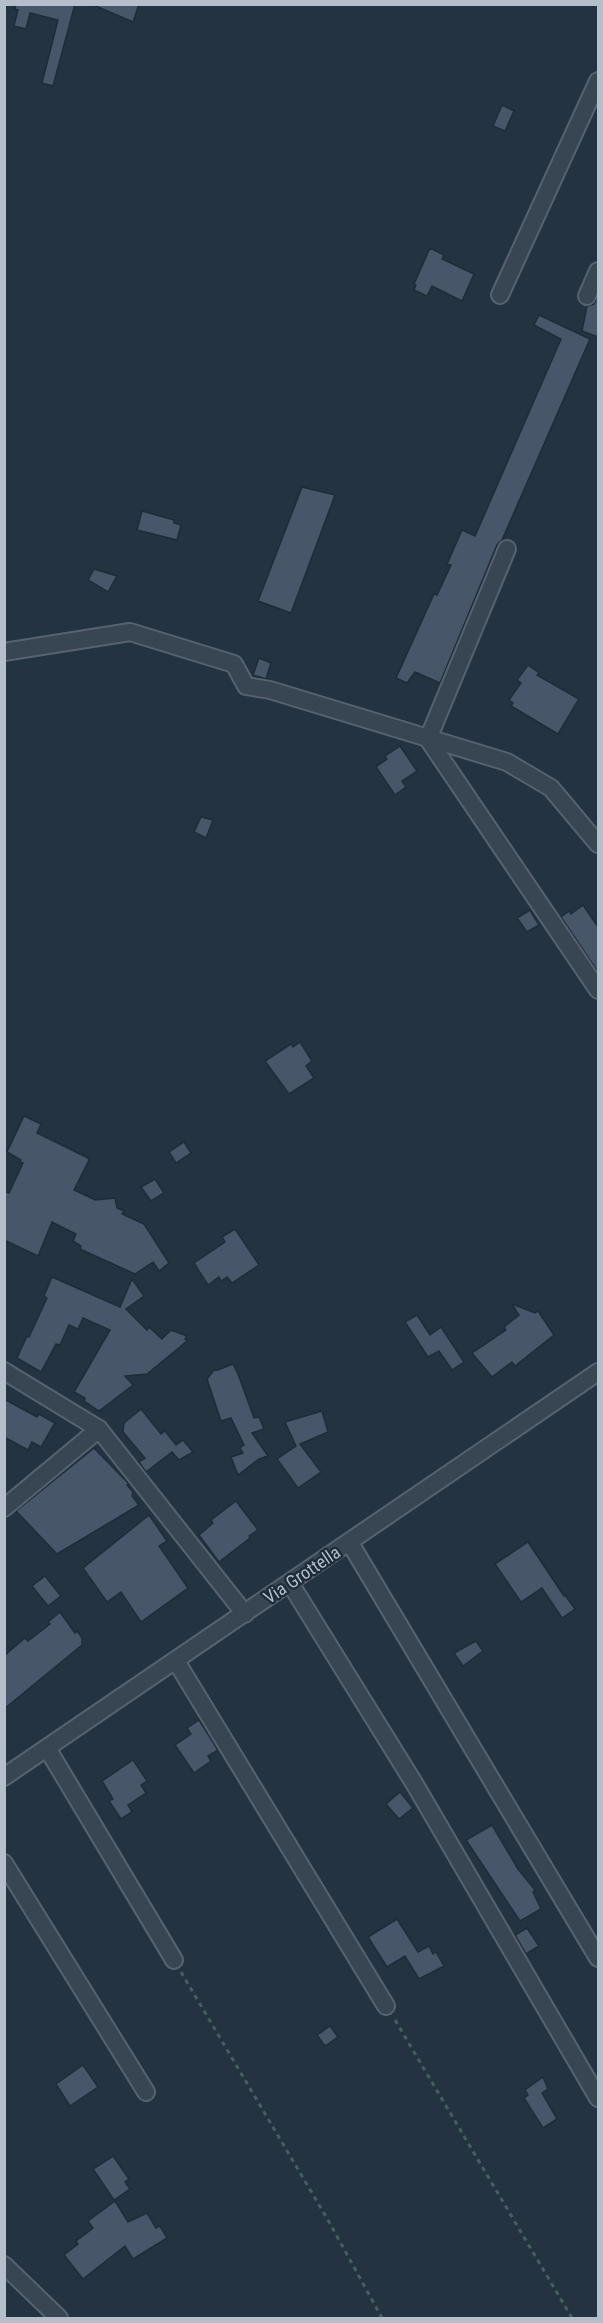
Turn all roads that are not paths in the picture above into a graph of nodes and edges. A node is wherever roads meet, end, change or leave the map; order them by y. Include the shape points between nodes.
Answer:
1 (598, 81) edge
2 (598, 271) edge
3 (500, 295) dead end
4 (587, 296) dead end
5 (507, 549) dead end
6 (4, 652) edge
7 (428, 739) junction
8 (598, 844) edge
9 (598, 990) edge
10 (4, 1371) edge
11 (598, 1372) edge
12 (99, 1429) junction
13 (4, 1508) edge
14 (350, 1543) junction
15 (290, 1583) junction
16 (245, 1614) junction
17 (176, 1661) junction
18 (47, 1748) junction
19 (4, 1777) edge
20 (4, 1863) edge
21 (598, 1959) edge
22 (174, 1960) road end
23 (386, 2006) road end
24 (146, 2092) dead end
25 (598, 2098) edge
26 (4, 2265) edge
27 (59, 2319) edge

1 - 3 street
2 - 4 street
5 - 7 street
6 - 7 street via 130,632 234,664 246,686
7 - 8 street via 507,762 551,788
7 - 9 street
10 - 12 street
11 - 14 street, Via Grottella
12 - 13 street
12 - 16 street
14 - 15 street, Via Grottella
14 - 21 street
15 - 16 street, Via Grottella
15 - 25 street via 414,1783
16 - 17 street, Via Grottella
17 - 18 street, Via Grottella
17 - 23 street
18 - 19 street, Via Grottella
18 - 22 street
20 - 24 street
26 - 27 street

